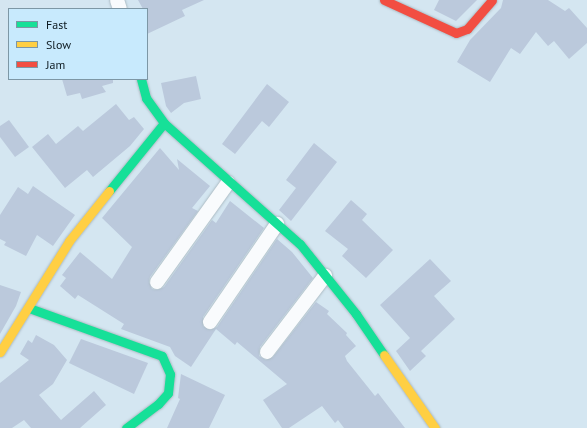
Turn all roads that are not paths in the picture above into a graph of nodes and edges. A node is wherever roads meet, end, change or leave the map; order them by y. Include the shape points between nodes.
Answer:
1 (384, 0) edge
2 (492, 0) edge
3 (141, 80) edge
4 (164, 123) junction
5 (228, 183) junction
6 (277, 224) junction
7 (325, 276) junction
8 (157, 282) dead end
9 (29, 308) junction
10 (210, 322) dead end
11 (0, 352) edge
12 (267, 352) dead end
13 (126, 428) edge
14 (435, 428) edge

1 - 2 street via 456,33 467,28
3 - 4 street via 146,98
4 - 5 street
4 - 9 street via 69,241
5 - 6 street
5 - 8 street
6 - 7 street via 300,244
6 - 10 street
7 - 12 street
7 - 14 street via 356,314
9 - 11 street
9 - 13 street via 162,356 170,374 168,393 158,404

